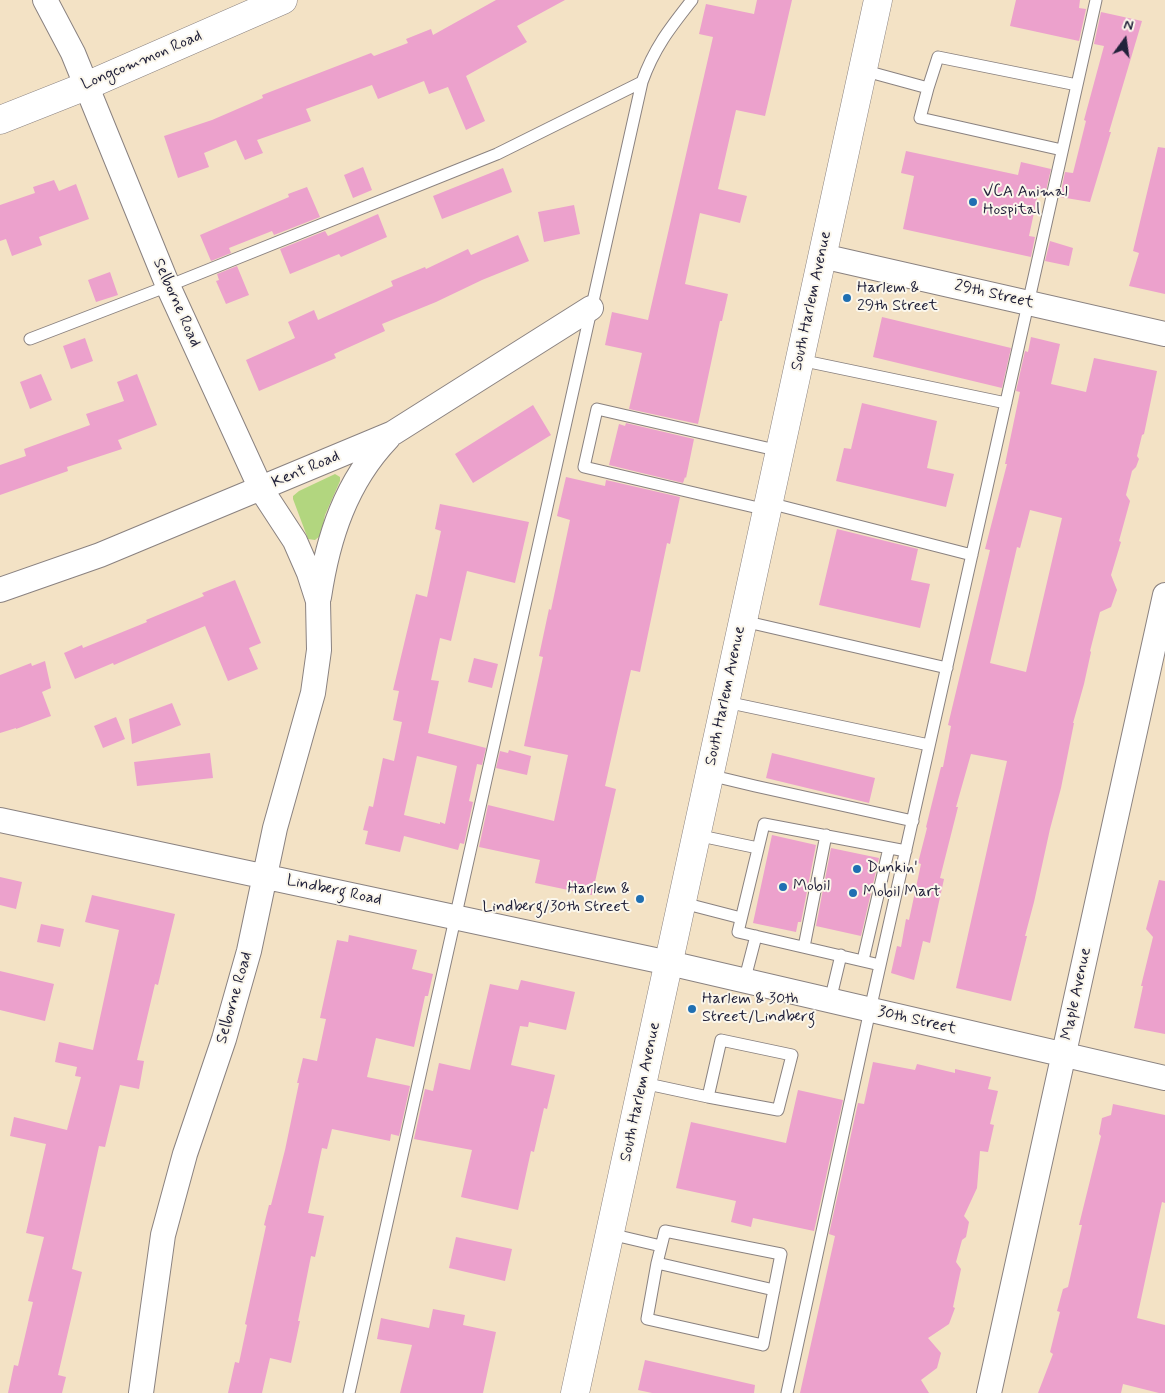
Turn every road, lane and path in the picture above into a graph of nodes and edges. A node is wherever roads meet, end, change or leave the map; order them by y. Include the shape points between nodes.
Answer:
1 (46, 0) edge
2 (283, 0) edge
3 (692, 0) edge
4 (878, 0) edge
5 (1096, 0) edge
6 (862, 70) junction
7 (642, 82) junction
8 (1077, 85) junction
9 (86, 86) junction
10 (928, 88) junction
11 (0, 120) edge
12 (1062, 150) junction
13 (822, 256) junction
14 (168, 286) junction
15 (1028, 303) junction
16 (591, 308) junction
17 (1165, 334) edge
18 (30, 339) dead end
19 (800, 360) junction
20 (1006, 403) junction
21 (393, 433) junction
22 (780, 451) junction
23 (261, 489) junction
24 (768, 506) junction
25 (972, 556) junction
26 (0, 590) edge
27 (1165, 595) edge
28 (318, 601) junction
29 (743, 621) junction
30 (947, 668) junction
31 (726, 702) junction
32 (929, 745) junction
33 (710, 775) junction
34 (0, 820) edge
35 (912, 821) junction
36 (696, 835) junction
37 (826, 835) junction
38 (758, 848) junction
39 (889, 848) junction
40 (906, 851) junction
41 (265, 876) junction
42 (746, 897) junction
43 (758, 899) dead end
44 (683, 903) junction
45 (455, 917) junction
46 (741, 918) junction
47 (756, 936) junction
48 (804, 947) junction
49 (841, 955) junction
50 (863, 960) junction
51 (669, 963) junction
52 (880, 965) junction
53 (744, 982) junction
54 (830, 1001) junction
55 (870, 1010) junction
56 (1064, 1055) junction
57 (1165, 1078) edge
58 (643, 1083) junction
59 (708, 1097) junction
60 (610, 1234) junction
61 (661, 1246) junction
62 (657, 1263) junction
63 (774, 1290) junction
64 (140, 1393) edge
65 (349, 1393) edge
66 (576, 1393) edge
67 (787, 1393) edge
68 (989, 1393) edge

1 - 9 street, Selborne Road
2 - 9 main road, Longcommon Road
3 - 7 lane via 662,38
4 - 6 main road, South Harlem Avenue
5 - 8 lane
6 - 10 lane
6 - 13 main road, South Harlem Avenue
7 - 14 lane via 497,154
7 - 16 lane
8 - 10 lane via 938,56
8 - 12 lane
9 - 11 main road, Longcommon Road
9 - 14 street, Selborne Road
10 - 12 lane via 920,118
12 - 15 lane
13 - 15 street, 29th Street
13 - 19 main road, South Harlem Avenue
14 - 18 lane
14 - 23 street, Selborne Road
15 - 17 street, 29th Street
15 - 20 lane
16 - 21 street, Kent Road
16 - 45 lane
19 - 20 lane
19 - 22 main road, South Harlem Avenue
20 - 25 lane
21 - 23 street, Kent Road
21 - 28 street, Selborne Road via 372,454 346,497 327,551
22 - 24 main road, South Harlem Avenue
22 - 24 lane via 597,409 584,467
23 - 26 street, Kent Road via 100,555
23 - 28 street, Selborne Road via 295,541
24 - 25 lane
24 - 29 main road, South Harlem Avenue
25 - 30 lane
27 - 56 street, Maple Avenue
28 - 41 street, Selborne Road via 319,650 313,693 275,828
29 - 30 lane
29 - 31 main road, South Harlem Avenue
30 - 32 lane
31 - 32 lane
31 - 33 main road, South Harlem Avenue
32 - 35 lane
33 - 35 lane
33 - 36 main road, South Harlem Avenue
34 - 41 street, Lindberg Road
35 - 40 lane
36 - 38 lane
36 - 44 main road, South Harlem Avenue
37 - 38 lane via 764,824
37 - 39 lane
37 - 48 lane via 806,908
38 - 42 lane via 760,866
39 - 40 lane
39 - 50 lane
40 - 52 lane
41 - 45 street, Lindberg Road
41 - 64 street, Selborne Road via 249,951 163,1235
42 - 43 lane
42 - 46 lane
44 - 46 lane
44 - 51 main road, South Harlem Avenue
45 - 51 street, Lindberg Road
45 - 65 lane
46 - 47 lane via 738,932
47 - 48 lane
47 - 53 lane
48 - 49 lane
49 - 50 lane
49 - 54 lane
50 - 52 lane
51 - 53 street, 30th Street
51 - 58 main road, South Harlem Avenue
52 - 55 lane
53 - 54 street, 30th Street
54 - 55 street, 30th Street
55 - 56 street, 30th Street
55 - 67 lane
56 - 57 street, 30th Street
56 - 68 street, Maple Avenue
58 - 59 lane
58 - 60 main road, South Harlem Avenue
59 - 59 lane via 721,1040 792,1055 778,1110
60 - 61 lane
60 - 66 main road, South Harlem Avenue
61 - 62 lane
61 - 63 lane via 665,1231 781,1254
62 - 63 lane
62 - 63 lane via 647,1319 763,1345

